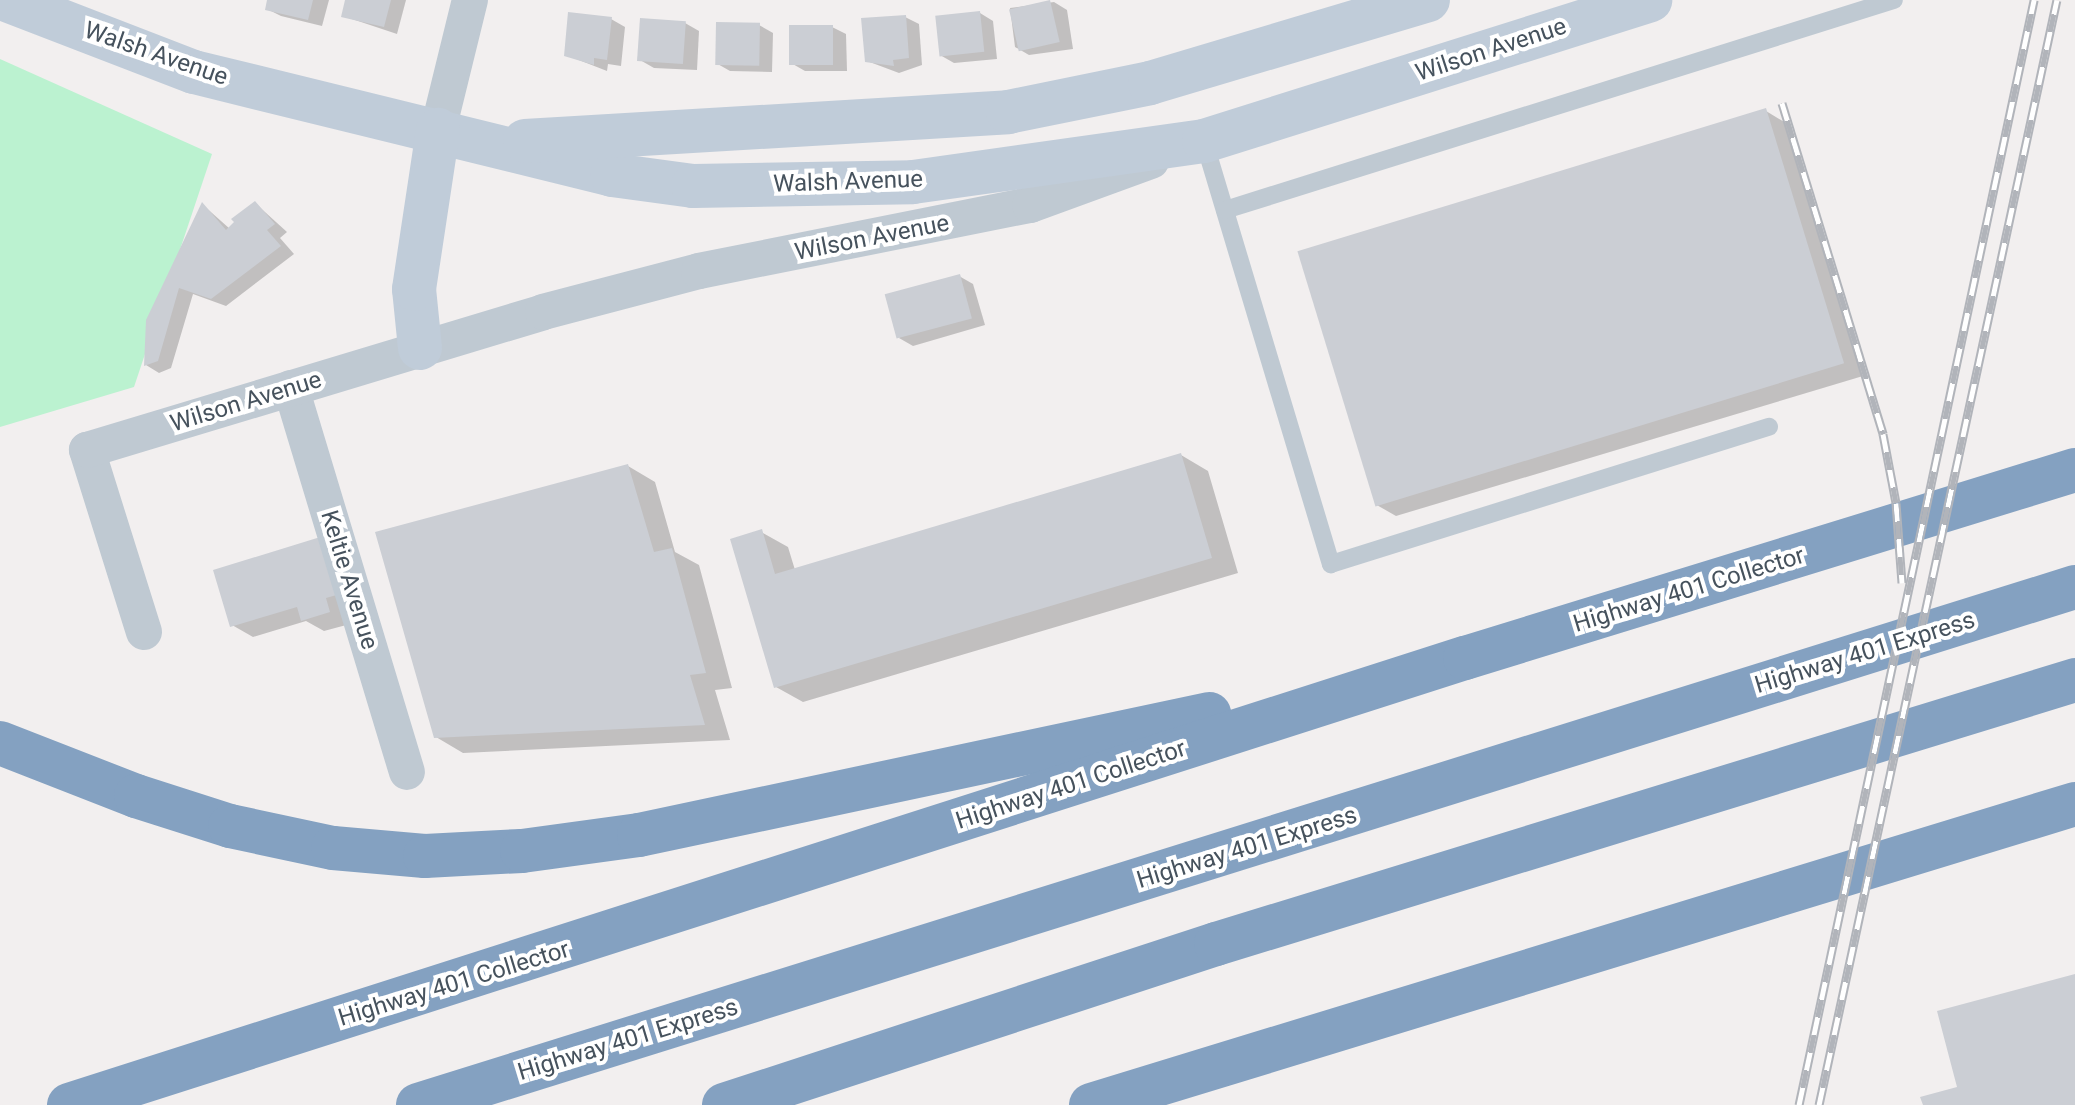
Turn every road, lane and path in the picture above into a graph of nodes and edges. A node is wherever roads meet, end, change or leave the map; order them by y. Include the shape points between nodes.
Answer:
1 (7, 0) edge
2 (470, 0) edge
3 (1428, 0) edge
4 (1650, 0) edge
5 (1894, 0) edge
6 (438, 130) junction
7 (1204, 141) junction
8 (495, 143) junction
9 (1225, 210) junction
10 (420, 348) junction
11 (291, 388) junction
12 (1769, 427) dead end
13 (2075, 470) edge
14 (2075, 587) edge
15 (144, 632) dead end
16 (1465, 658) junction
17 (2075, 680) edge
18 (0, 743) edge
19 (407, 772) dead end
20 (2075, 804) edge
21 (1107, 1101) edge
22 (69, 1105) edge
23 (418, 1105) edge
24 (724, 1105) edge

1 - 6 main road, Walsh Avenue via 194,72
2 - 6 street
3 - 8 main road, Walsh Avenue via 1150,83 1008,112
4 - 7 main road, Wilson Avenue
5 - 9 lane
6 - 8 main road, Walsh Avenue
6 - 10 main road via 414,289
7 - 8 main road, Walsh Avenue via 913,182 693,186 612,175
7 - 9 lane
7 - 10 street, Wilson Avenue via 1030,205 699,271
9 - 12 lane via 1331,564
10 - 11 street, Wilson Avenue
11 - 15 street, Wilson Avenue via 87,450
11 - 19 street, Keltie Avenue
13 - 16 highway, Highway 401 Collector
14 - 23 highway, Highway 401 Express
16 - 18 highway via 891,785 639,835 522,851 425,856 333,848 230,826
16 - 22 highway, Highway 401 Collector
17 - 24 highway via 1216,944
20 - 21 highway

